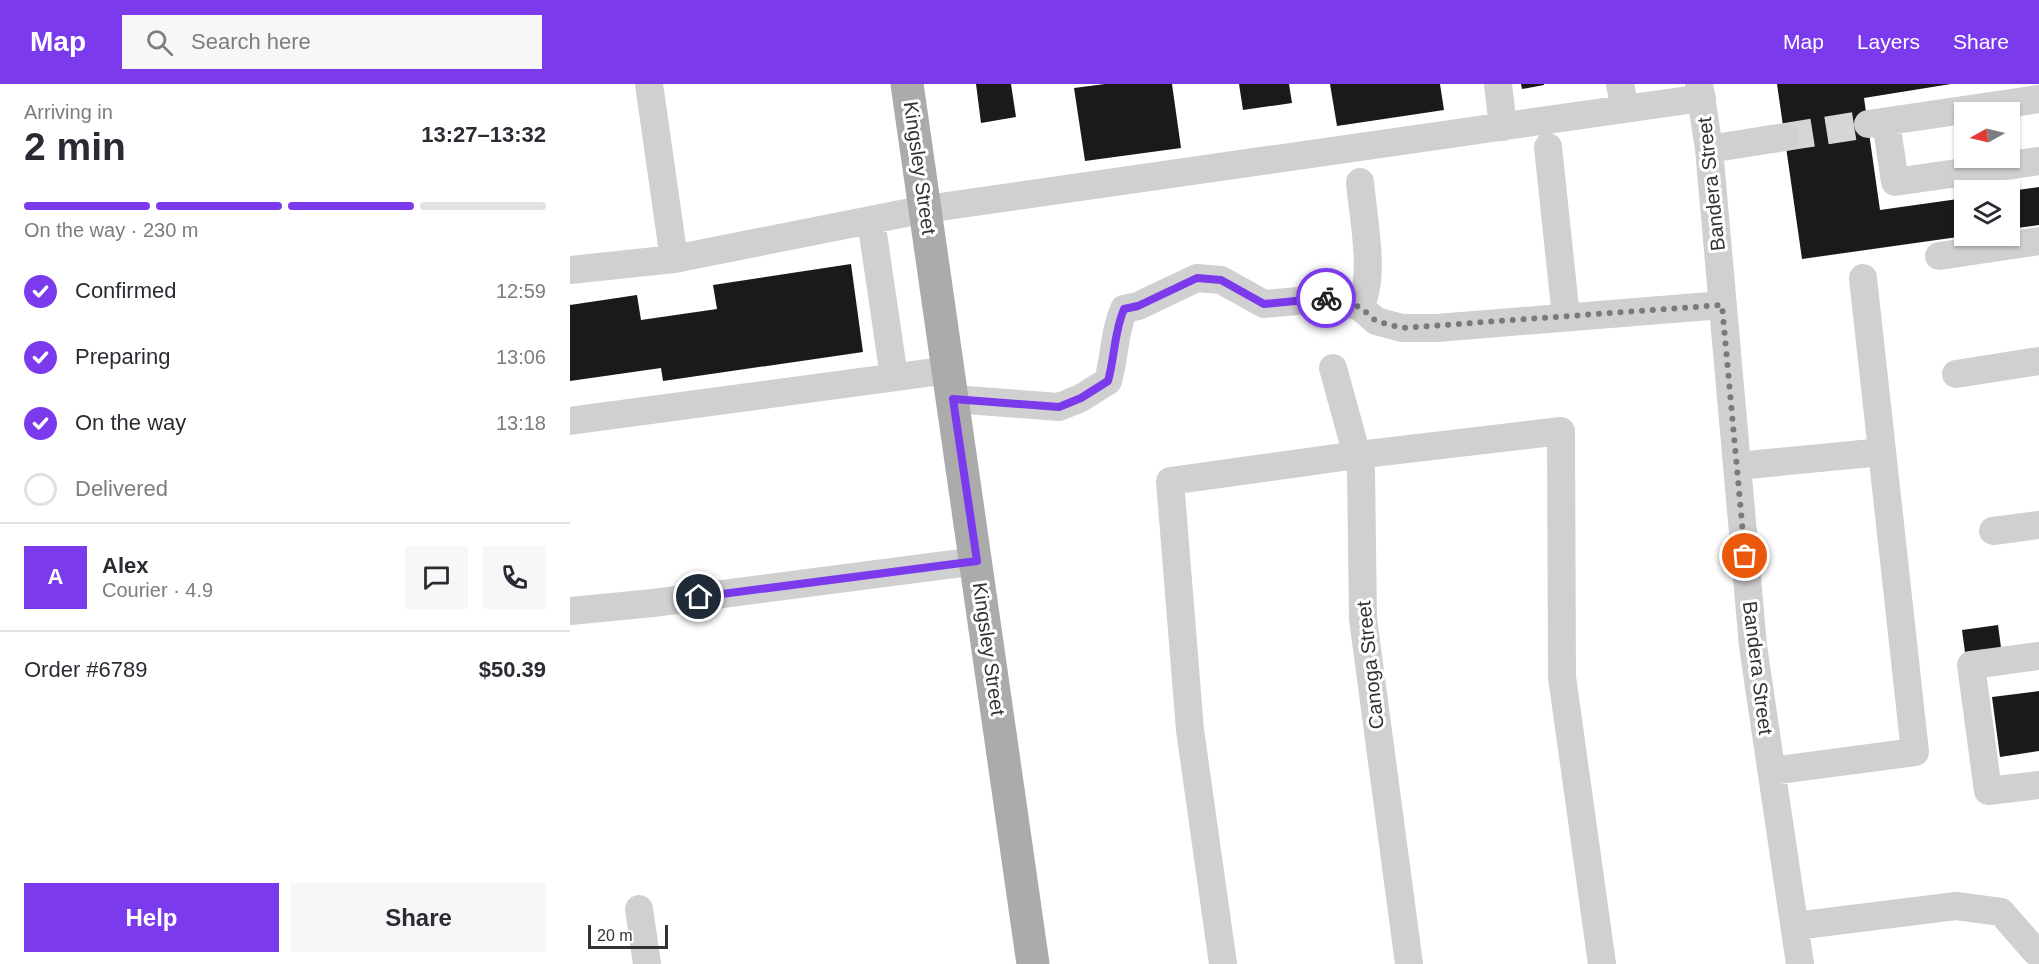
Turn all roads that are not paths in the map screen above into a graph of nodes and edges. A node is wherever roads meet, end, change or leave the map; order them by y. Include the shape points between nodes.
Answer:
1 (649, 84) edge
2 (908, 84) edge
3 (1498, 84) edge
4 (1701, 91) edge
5 (1623, 97) edge
6 (2039, 99) edge
7 (1503, 127) junction
8 (1785, 137) tunnel mouth
9 (1548, 147) dead end
10 (1709, 149) junction
11 (2039, 161) edge
12 (1360, 182) dead end
13 (926, 209) junction
14 (871, 220) junction
15 (2039, 241) edge
16 (1939, 256) dead end
17 (674, 259) junction
18 (570, 270) edge
19 (1863, 278) dead end
20 (1722, 305) junction
21 (1360, 307) junction
22 (1566, 317) junction
23 (2039, 362) edge
24 (1333, 368) dead end
25 (1956, 374) dead end
26 (894, 377) junction
27 (951, 384) junction
28 (570, 421) edge
29 (1882, 452) junction
30 (1357, 454) junction
31 (1737, 466) junction
32 (2039, 525) edge
33 (1994, 531) dead end
34 (977, 561) junction
35 (570, 611) edge
36 (2039, 656) edge
37 (1772, 771) junction
38 (2039, 785) edge
39 (639, 909) dead end
40 (1795, 926) junction
41 (2036, 952) dead end
42 (647, 964) edge
43 (1033, 964) edge
44 (1223, 964) edge
45 (1409, 964) edge
46 (1602, 964) edge
47 (1800, 964) edge

1 - 17 street
2 - 13 main road, Kingsley Street
3 - 7 street
4 - 5 street
4 - 10 street, Bandera Street
5 - 7 street
6 - 11 street via 1877,123 1895,182
7 - 13 street
8 - 10 street
9 - 22 street
10 - 20 street, Bandera Street
12 - 21 street via 1368,275
13 - 14 street
13 - 27 main road, Kingsley Street
14 - 17 street
14 - 26 street
15 - 16 street
17 - 18 street
19 - 29 street
20 - 22 street
20 - 31 street, Bandera Street
21 - 22 street via 1376,321 1402,328
21 - 27 street via 1330,298 1264,304 1221,280 1197,278 1124,309 1115,330 1108,381 1081,398 1059,407
23 - 25 street
24 - 30 street, Canoga Street
26 - 27 street
26 - 28 street
27 - 34 main road, Kingsley Street
29 - 31 street
29 - 37 street via 1915,752
30 - 44 street via 1170,481 1190,730
30 - 45 street, Canoga Street via 1363,619
30 - 46 street via 1561,431 1562,677
31 - 37 street, Bandera Street via 1753,646
32 - 33 street
34 - 35 street
34 - 43 main road, Kingsley Street
36 - 38 street via 1971,665 1988,791
37 - 40 street, Bandera Street
39 - 42 street
40 - 41 street via 1956,906 2001,912
40 - 47 street, Bandera Street

